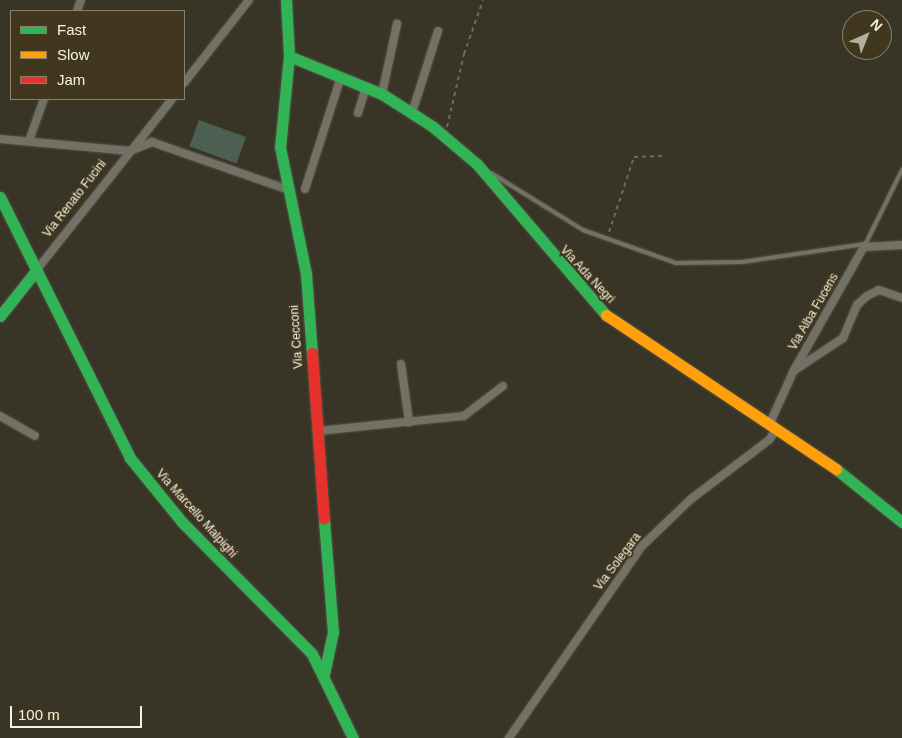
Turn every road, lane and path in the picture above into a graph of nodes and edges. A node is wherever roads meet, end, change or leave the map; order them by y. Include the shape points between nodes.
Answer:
1 (249, 0) edge
2 (286, 0) edge
3 (483, 0) edge
4 (397, 24) dead end
5 (438, 31) dead end
6 (289, 56) junction
7 (341, 77) junction
8 (185, 82) edge
9 (366, 87) junction
10 (382, 94) junction
11 (44, 100) edge
12 (169, 100) edge
13 (358, 112) dead end
14 (412, 113) junction
15 (444, 137) junction
16 (0, 138) edge
17 (30, 138) junction
18 (130, 151) junction
19 (663, 156) dead end
20 (476, 164) junction
21 (902, 170) edge
22 (305, 189) dead end
23 (289, 190) junction
24 (0, 198) edge
25 (607, 240) junction
26 (865, 245) junction
27 (902, 245) edge
28 (34, 272) junction
29 (902, 298) edge
30 (0, 316) edge
31 (401, 364) dead end
32 (794, 370) junction
33 (503, 386) dead end
34 (0, 416) edge
35 (409, 422) junction
36 (773, 425) junction
37 (318, 431) junction
38 (34, 436) dead end
39 (902, 522) edge
40 (324, 674) junction
41 (353, 738) edge
42 (509, 738) edge

1 - 8 street
2 - 6 street, Via Cecconi
3 - 15 path via 464,54
4 - 10 street
5 - 14 street
6 - 7 street, Via Ada Negri
6 - 23 street, Via Cecconi via 280,147
7 - 9 street, Via Ada Negri
7 - 22 street
9 - 10 street, Via Ada Negri
9 - 13 street
10 - 14 street, Via Ada Negri
11 - 17 street
12 - 18 street, Via Renato Fucini
14 - 15 street, Via Ada Negri
15 - 20 street, Via Ada Negri
16 - 17 street
17 - 18 street
18 - 23 street via 152,142
18 - 28 street, Via Renato Fucini
19 - 25 path via 634,157
20 - 25 lane via 584,230
20 - 36 street, Via Ada Negri via 600,311
21 - 26 lane
23 - 37 street, Via Cecconi via 306,274
24 - 28 street, Via Marcello Malpighi
25 - 26 lane via 676,263 702,265
26 - 27 street
26 - 32 street, Via Alba Fucens
28 - 30 street, Via Renato Fucini
28 - 40 street, Via Marcello Malpighi via 130,458 182,522 312,654
29 - 32 street via 879,290 866,296 857,305 843,338
31 - 35 street
32 - 36 street, Via Alba Fucens
33 - 35 street via 464,416
34 - 38 street
35 - 37 street
36 - 39 street, Via Ada Negri via 866,490
36 - 42 street, Via Solegara via 769,440 691,499 642,546
37 - 40 street, Via Cecconi via 333,632
40 - 41 street, Via Marcello Malpighi

